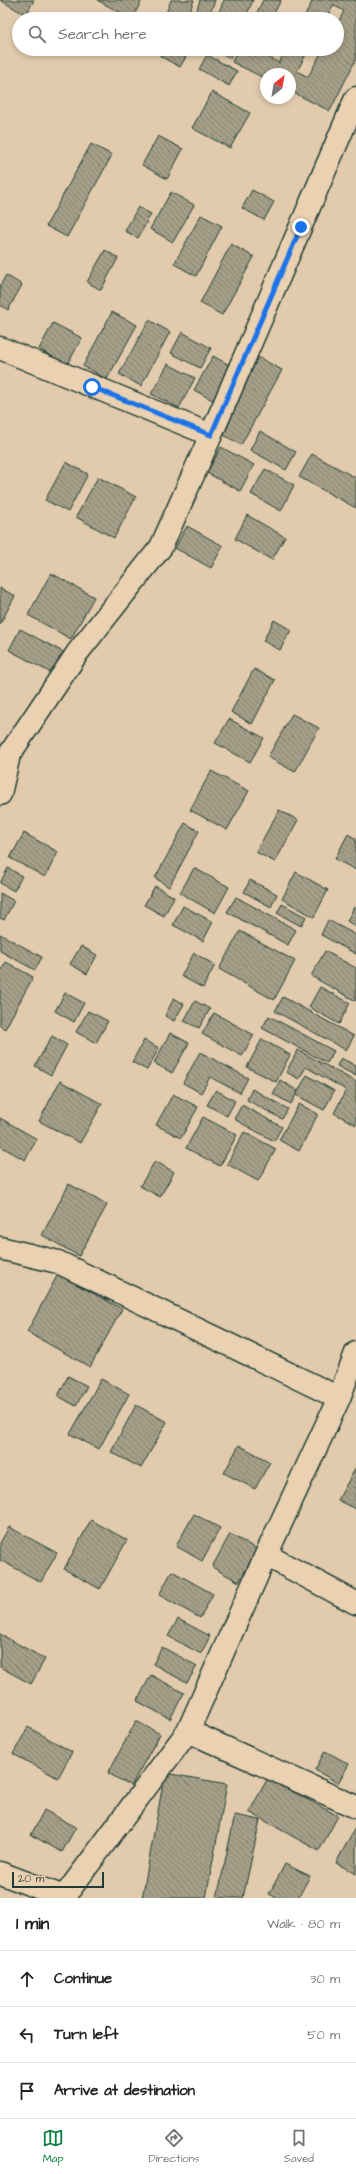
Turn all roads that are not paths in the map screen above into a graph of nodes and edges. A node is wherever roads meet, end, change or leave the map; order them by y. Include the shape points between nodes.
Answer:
1 (356, 98) edge
2 (0, 348) edge
3 (211, 435) junction
4 (5, 753) edge
5 (0, 794) edge
6 (0, 1248) edge
7 (356, 1353) edge
8 (339, 1398) junction
9 (266, 1555) junction
10 (356, 1603) edge
11 (188, 1731) junction
12 (356, 1806) edge
13 (0, 1873) edge
14 (65, 1898) edge

1 - 3 street
2 - 3 street
3 - 4 street via 161,547 78,652
4 - 5 street
6 - 8 street via 58,1262
7 - 8 street
8 - 9 street
9 - 10 street
9 - 11 street
11 - 12 street
11 - 14 street
13 - 14 street

